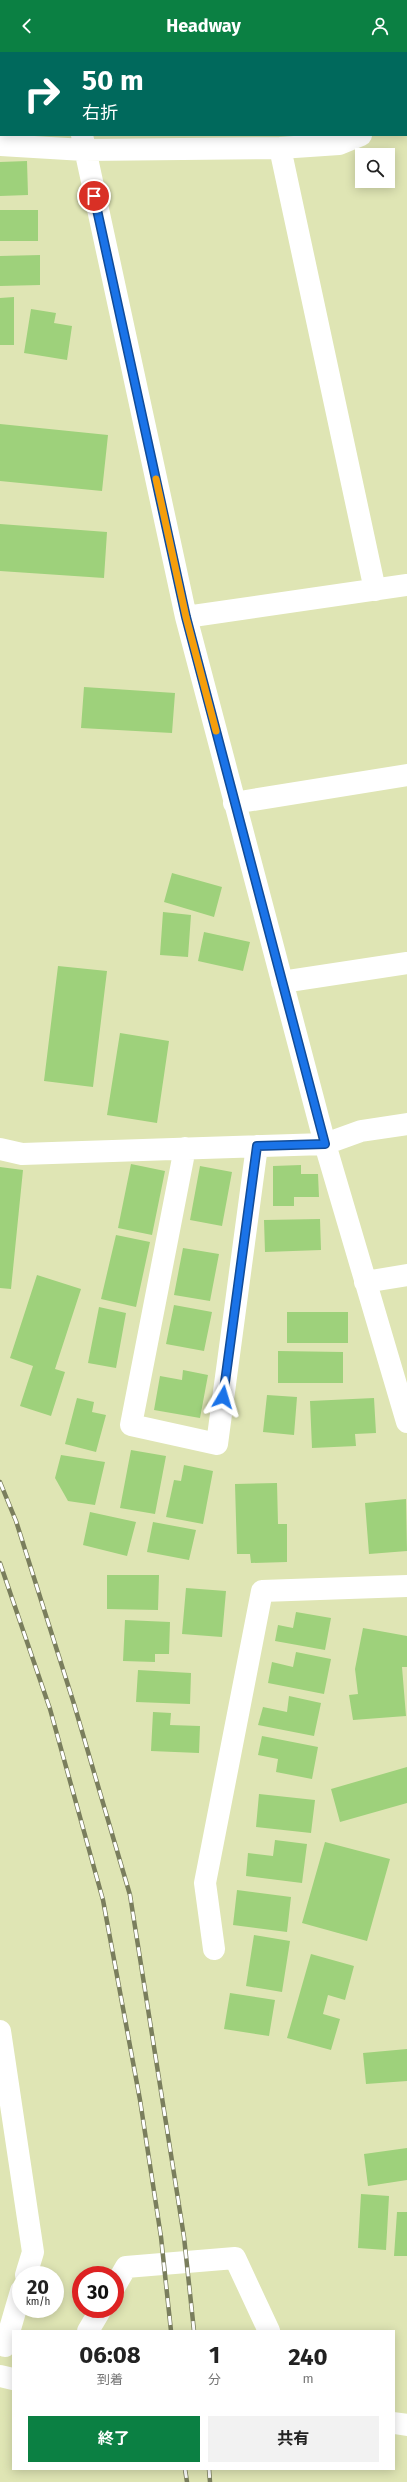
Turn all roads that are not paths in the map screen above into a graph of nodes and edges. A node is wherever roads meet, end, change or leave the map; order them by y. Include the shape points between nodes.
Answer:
1 (359, 136) edge
2 (83, 142) edge
3 (0, 145) edge
4 (280, 148) junction
5 (407, 585) edge
6 (375, 590) junction
7 (186, 617) junction
8 (407, 775) edge
9 (234, 802) junction
10 (407, 963) edge
11 (282, 982) junction
12 (407, 1124) edge
13 (325, 1144) junction
14 (257, 1146) junction
15 (185, 1148) junction
16 (0, 1149) edge
17 (407, 1275) edge
18 (365, 1282) junction
19 (407, 1422) edge
20 (407, 1586) edge
21 (214, 1949) dead end
22 (0, 2031) edge
23 (28, 2266) edge
24 (124, 2270) edge
25 (14, 2318) edge
26 (96, 2318) edge
27 (89, 2330) edge
28 (269, 2330) edge
29 (6, 2347) edge
30 (0, 2376) edge
31 (12, 2379) edge
32 (395, 2423) edge
33 (407, 2425) edge

1 - 4 street via 339,144
2 - 3 street
2 - 4 street
2 - 7 street
4 - 6 street
5 - 6 street
6 - 7 street
7 - 9 street
8 - 9 street
9 - 11 street
10 - 11 street
11 - 13 street
12 - 13 street via 361,1131
13 - 14 street
13 - 18 street
14 - 15 street
14 - 15 street via 217,1444 131,1425
15 - 16 street via 22,1154
17 - 18 street
18 - 19 street
20 - 21 street via 262,1591 205,1883
22 - 23 street via 32,2252
24 - 28 street via 126,2267 235,2258
25 - 29 street
26 - 27 street
30 - 31 street
32 - 33 street

